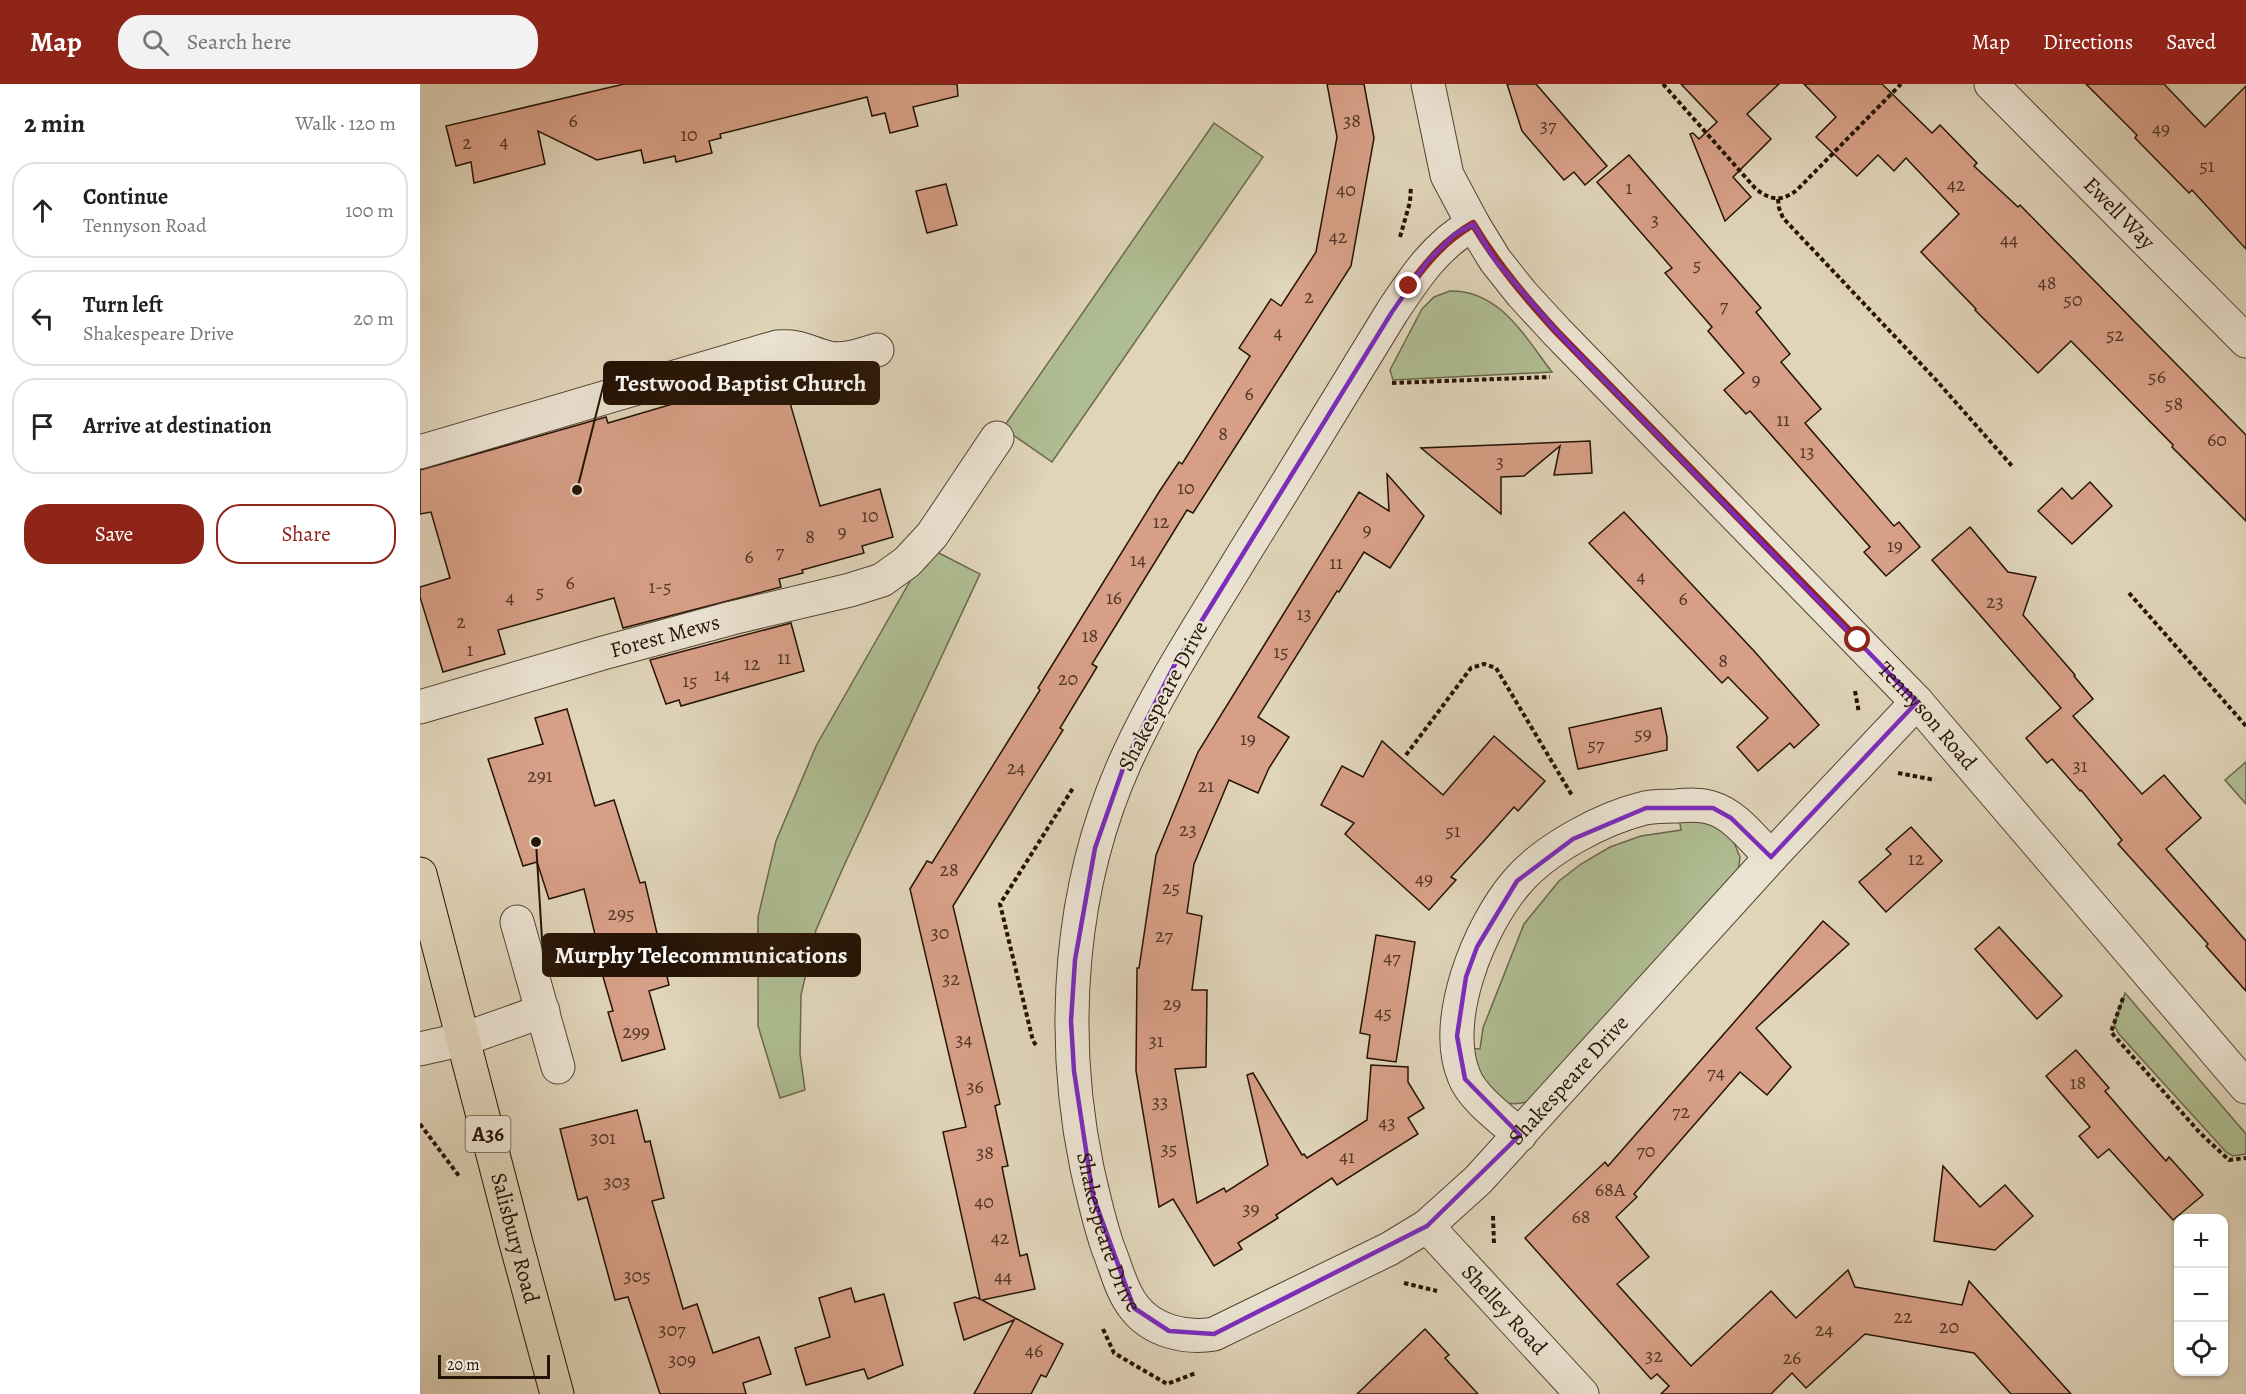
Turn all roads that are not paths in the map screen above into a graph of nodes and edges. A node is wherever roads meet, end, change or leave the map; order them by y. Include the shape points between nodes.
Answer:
1 (1428, 84) edge
2 (1991, 84) edge
3 (1473, 224) junction
4 (2246, 341) edge
5 (877, 350) dead end
6 (997, 438) dead end
7 (420, 452) edge
8 (1917, 702) junction
9 (420, 707) edge
10 (1771, 857) junction
11 (420, 874) edge
12 (518, 922) dead end
13 (543, 1011) junction
14 (464, 1039) junction
15 (420, 1049) edge
16 (558, 1067) dead end
17 (2246, 1087) edge
18 (1520, 1135) junction
19 (1428, 1226) junction
20 (557, 1394) edge
21 (1582, 1394) edge

1 - 3 street, Tennyson Road via 1447,175
2 - 4 street, Ewell Way
3 - 8 street, Tennyson Road via 1502,268 1557,332
3 - 19 street, Shakespeare Drive via 1440,247 1409,286 1175,664 1147,716 1122,770 1095,848 1075,960 1071,1021 1080,1133 1096,1206 1125,1292 1134,1308 1150,1322 1186,1335 1222,1332
5 - 7 street via 841,359 800,347 777,347
6 - 9 street, Forest Mews via 932,535 907,562 882,580 603,653
8 - 10 street, Shakespeare Drive
8 - 17 street, Tennyson Road
10 - 18 street, Shakespeare Drive
10 - 18 street via 1731,818 1713,808 1693,804 1646,808 1591,829 1544,858 1517,881 1477,947 1466,977 1457,1036 1458,1059 1465,1079 1490,1109
11 - 14 main road, Salisbury Road / A36
12 - 13 street
13 - 14 street
13 - 16 street
14 - 15 street
14 - 20 main road, Salisbury Road / A36
18 - 19 street, Shakespeare Drive
19 - 21 street, Shelley Road

